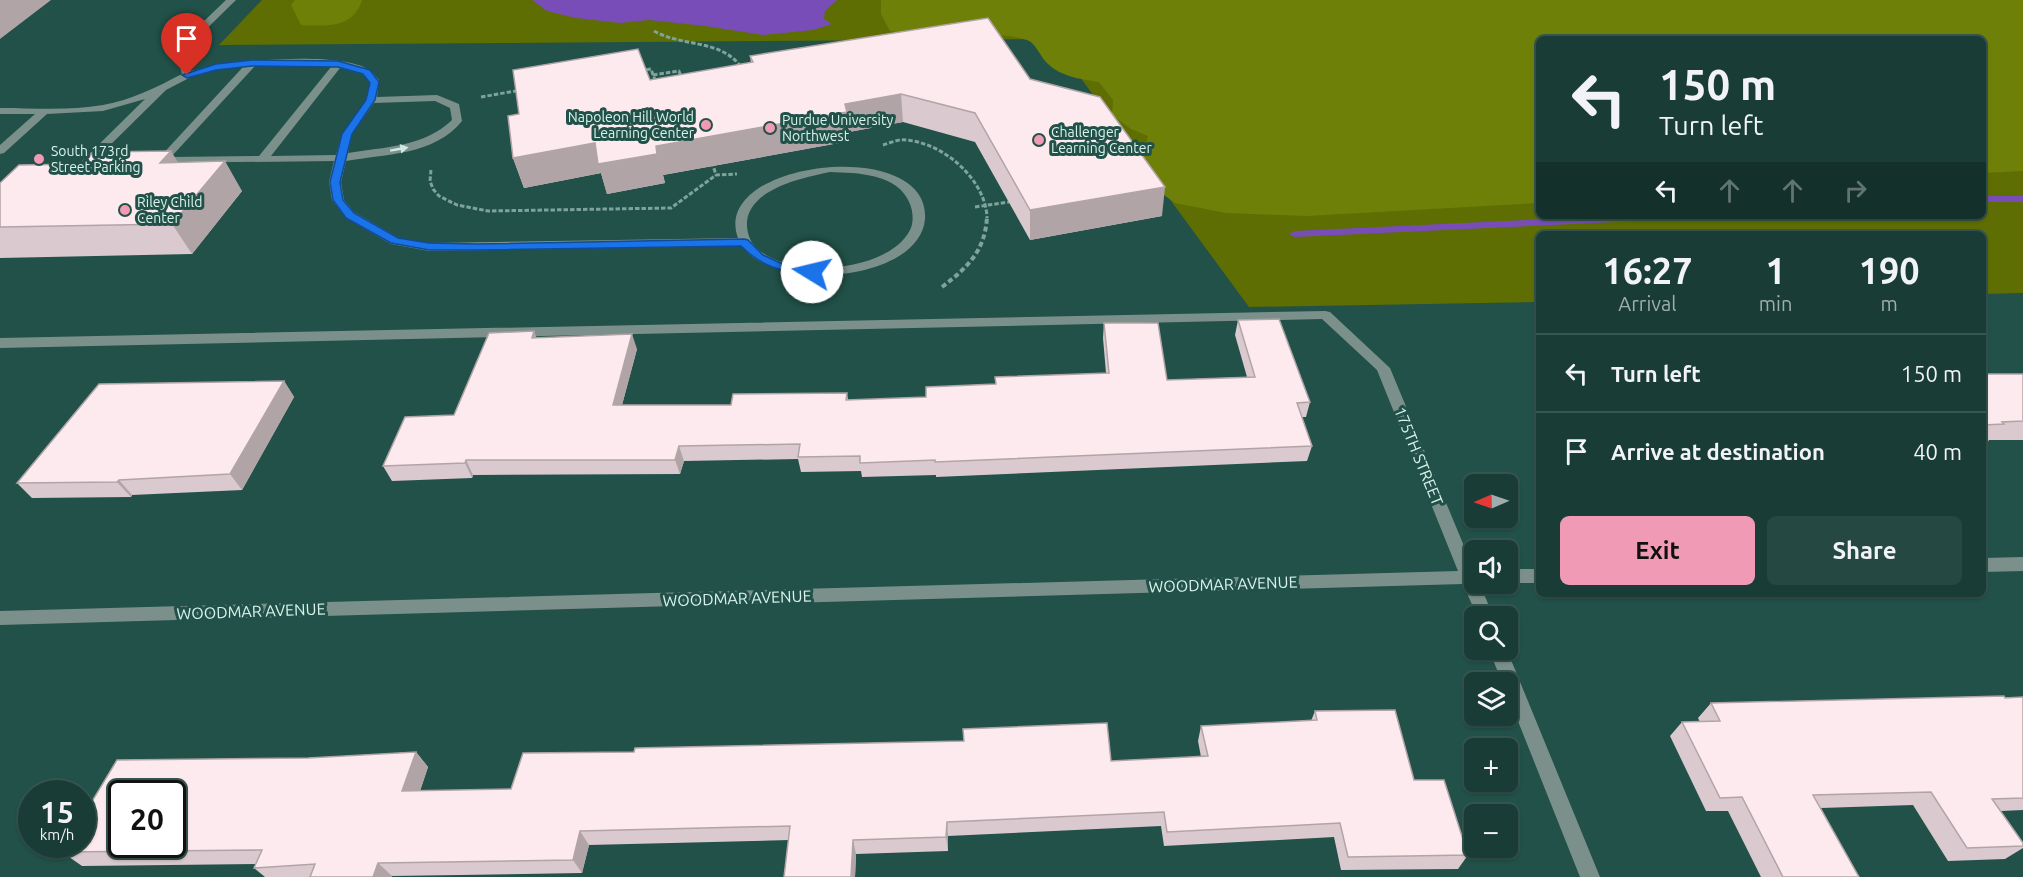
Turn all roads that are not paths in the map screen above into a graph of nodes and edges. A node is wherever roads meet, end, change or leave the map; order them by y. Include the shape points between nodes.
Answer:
1 (231, 0) edge
2 (252, 63) junction
3 (338, 64) junction
4 (187, 75) junction
5 (162, 88) junction
6 (371, 100) junction
7 (46, 110) junction
8 (0, 111) edge
9 (0, 151) edge
10 (341, 158) junction
11 (262, 159) junction
12 (108, 161) edge
13 (744, 242) junction
14 (0, 343) edge
15 (1464, 558) edge
16 (2023, 564) edge
17 (1986, 565) edge
18 (1518, 576) edge
19 (1536, 576) edge
20 (1464, 577) edge
21 (0, 618) edge
22 (1502, 660) edge
23 (1590, 877) edge

1 - 4 street via 180,49
2 - 3 street
2 - 4 street
2 - 11 street via 156,161
3 - 6 street via 366,72 375,82
3 - 11 street
4 - 5 street
5 - 7 street via 91,110
5 - 12 street via 87,162
6 - 10 street via 347,134
10 -> 6 street via 424,144 443,135 457,121 455,106 437,98
7 - 8 street
7 - 9 street
10 - 11 street
10 - 13 street via 335,182 338,200 350,215 395,241 429,247
13 - 13 street via 759,257 782,268 844,271 873,263 898,250 914,234 920,216 916,199 903,185 882,175 857,169 802,173 758,194 745,209 740,226
14 - 15 street, 175TH STREET via 1325,315 1383,369
16 - 17 street
18 - 19 street
20 - 21 street, WOODMAR AVENUE
22 - 23 street

